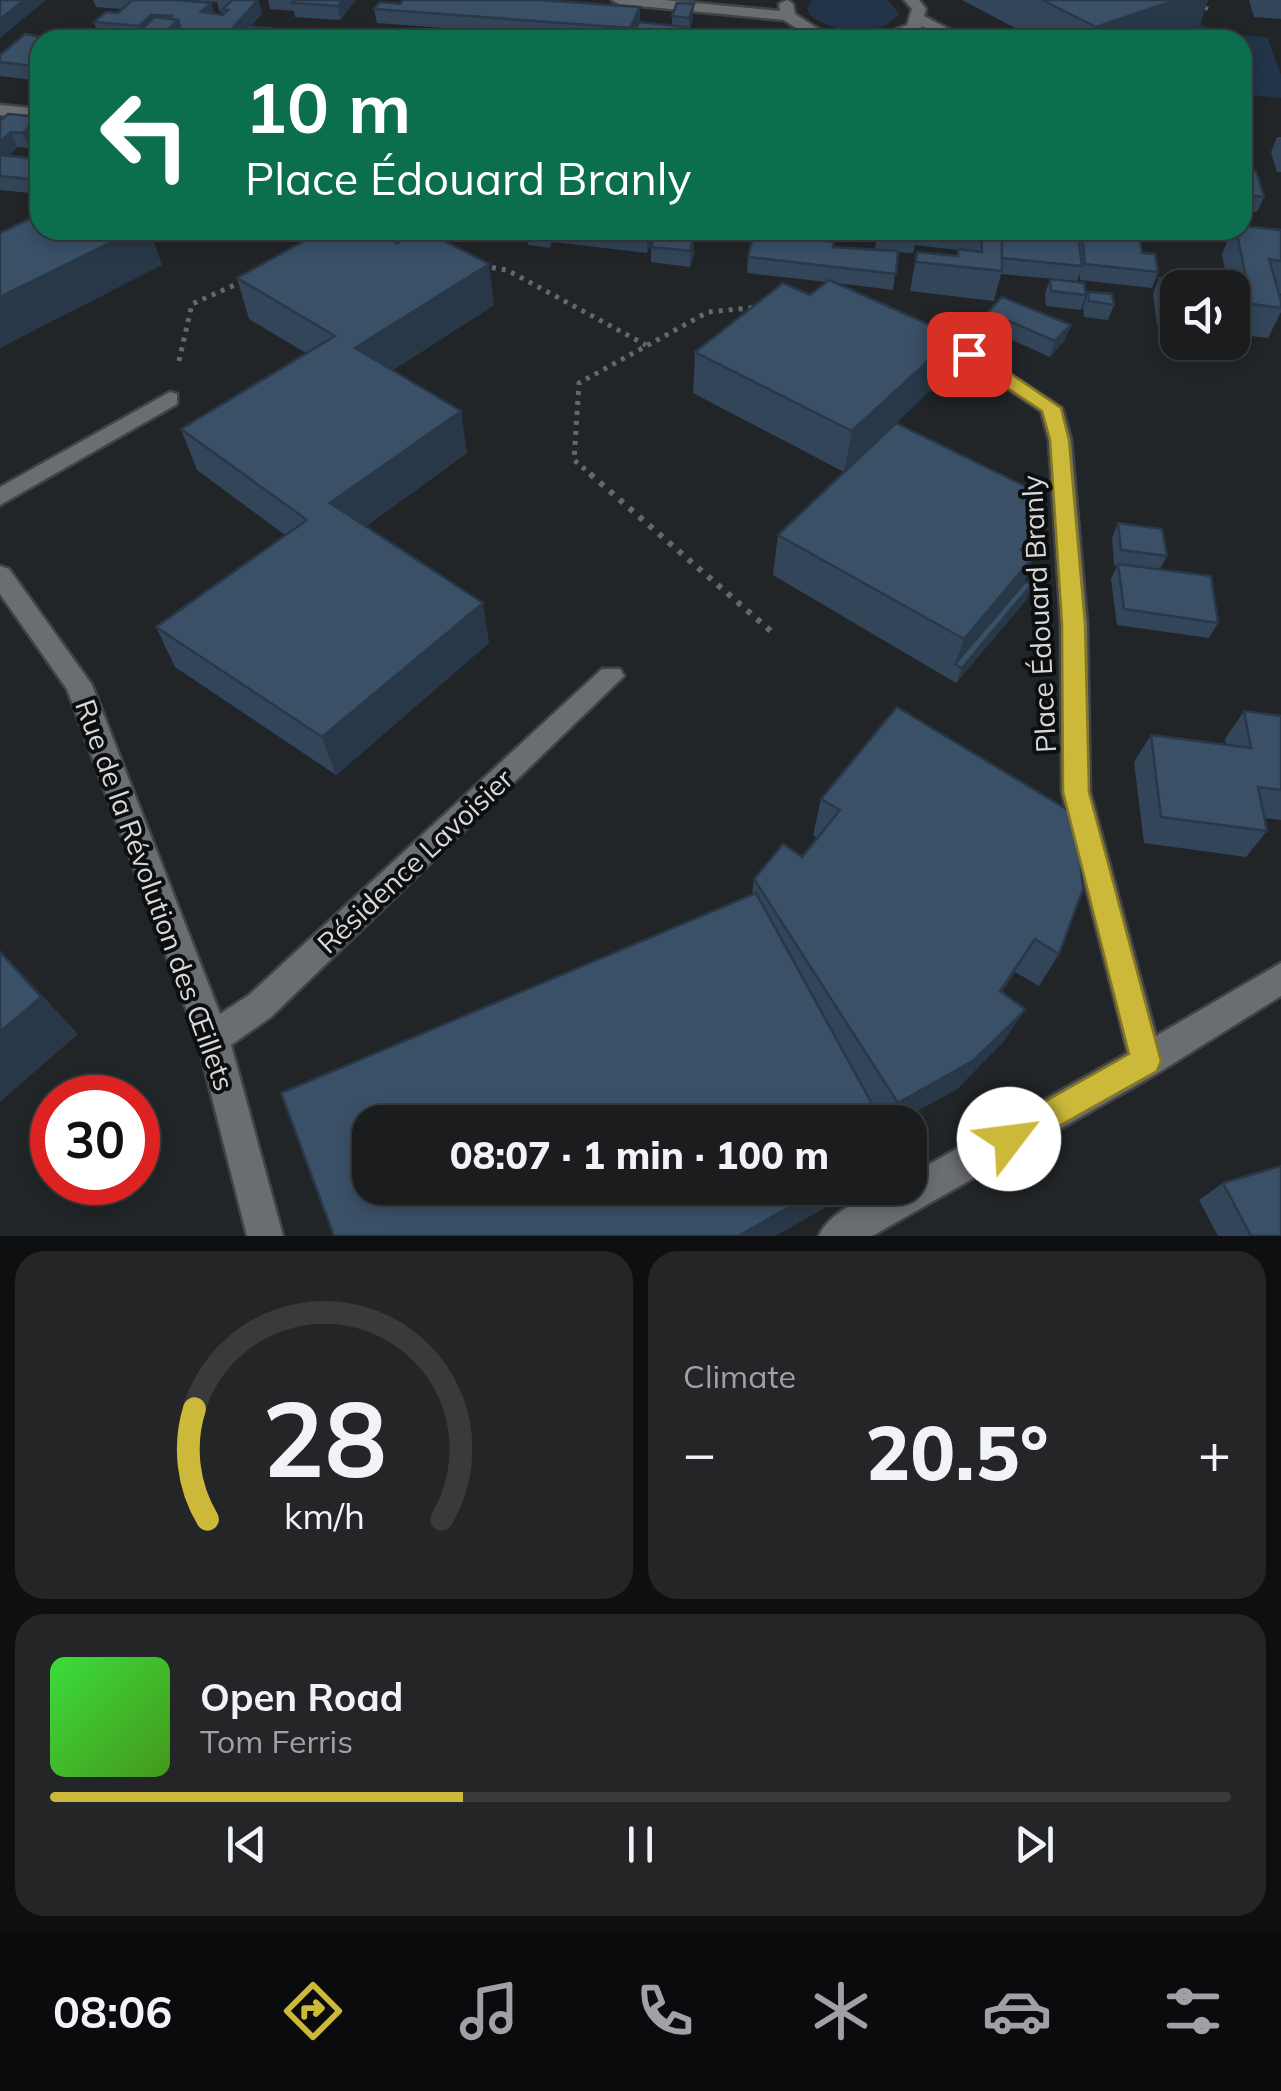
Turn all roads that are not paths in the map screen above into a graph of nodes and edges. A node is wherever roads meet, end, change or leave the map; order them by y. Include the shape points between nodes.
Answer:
1 (619, 0) edge
2 (911, 0) edge
3 (788, 8) edge
4 (920, 19) junction
5 (810, 30) edge
6 (907, 30) edge
7 (942, 30) edge
8 (0, 110) edge
9 (30, 113) edge
10 (1252, 237) edge
11 (1281, 240) edge
12 (942, 336) edge
13 (170, 399) road end
14 (0, 497) edge
15 (0, 576) edge
16 (610, 676) dead end
17 (1281, 978) edge
18 (212, 1038) junction
19 (1146, 1061) junction
20 (265, 1236) edge
21 (837, 1236) edge

1 - 3 street
2 - 4 street
3 - 5 street
4 - 6 street
4 - 7 street
8 - 9 street
10 - 11 street
12 - 19 street, Place Édouard Branly via 1051,408 1060,440 1074,624 1076,792
13 - 14 street
15 - 18 street, Rue de la Révolution des Œillets via 79,685
16 - 18 street, Résidence Lavoisier via 260,1006
17 - 19 street
18 - 20 street, Rue de la Révolution des Œillets
19 - 21 street

